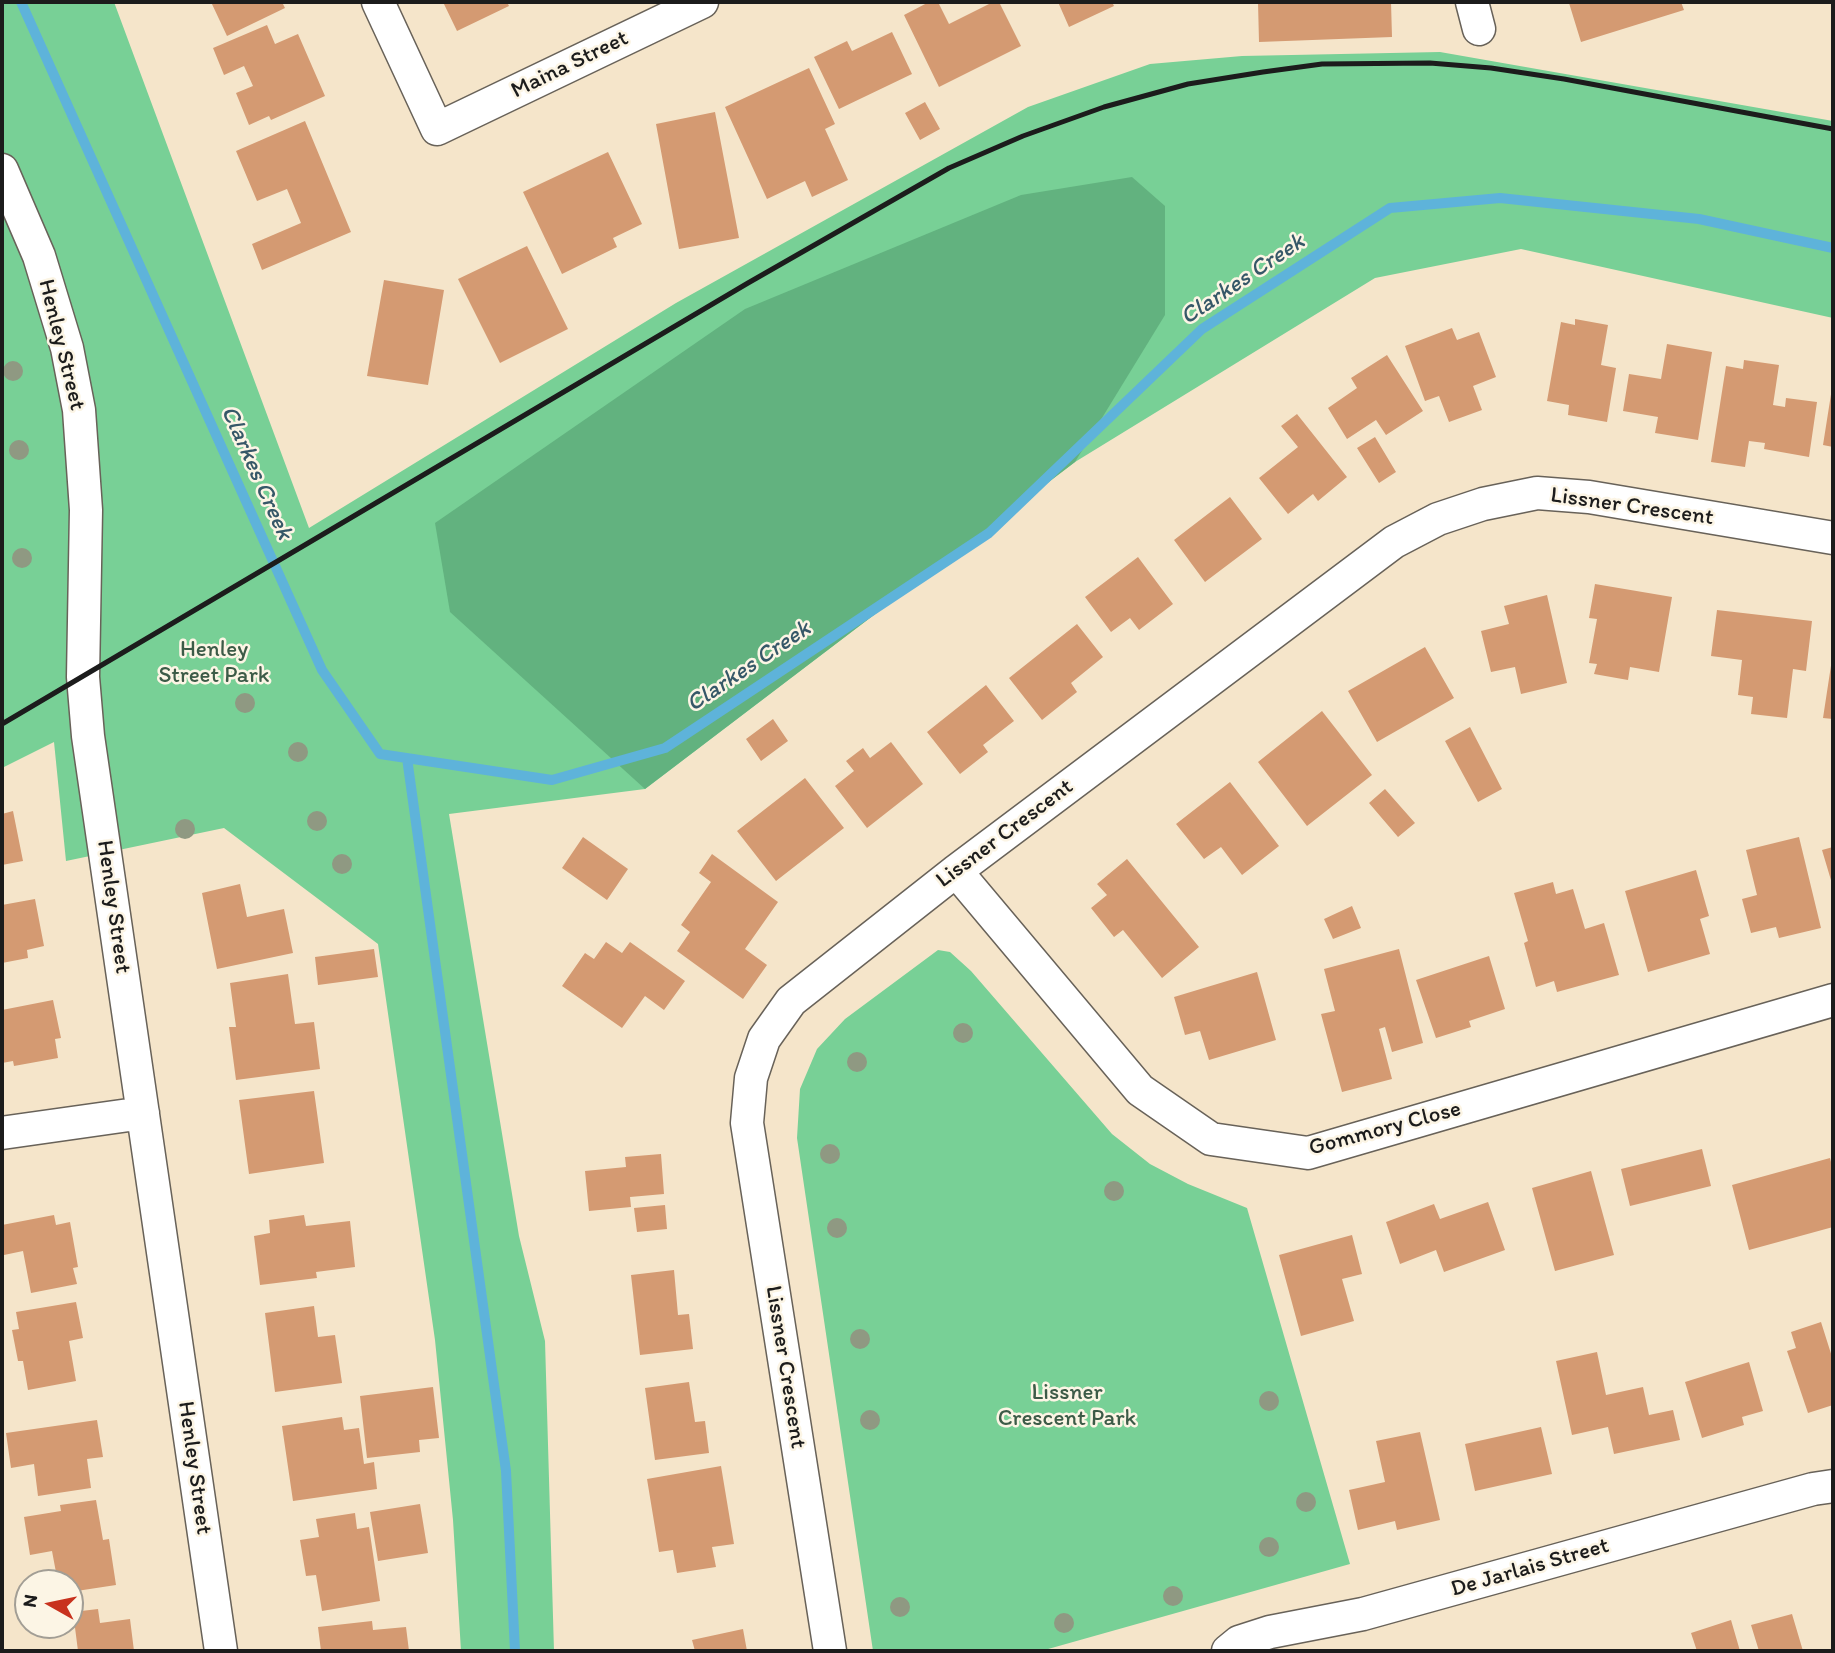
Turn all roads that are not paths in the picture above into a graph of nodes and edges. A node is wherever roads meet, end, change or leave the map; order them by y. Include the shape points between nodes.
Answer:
1 (378, 2) edge
2 (702, 2) edge
3 (2, 170) edge
4 (1833, 538) edge
5 (956, 871) junction
6 (1833, 1001) edge
7 (143, 1114) junction
8 (2, 1133) edge
9 (1833, 1486) edge
10 (221, 1651) edge
11 (830, 1651) edge
12 (1228, 1651) edge

1 - 2 street, Maina Street via 437,129
3 - 7 street, Henley Street via 39,256 67,348 79,410 86,510 84,689
4 - 5 street, Lissner Crescent via 1590,497 1537,493 1438,519 1394,542
5 - 6 street, Gommory Close via 1140,1090 1211,1139 1308,1153
5 - 11 street, Lissner Crescent via 791,1001 764,1039 751,1078 747,1123
7 - 8 street
7 - 10 street, Henley Street
9 - 12 street, De Jarlais Street via 1363,1615 1270,1632 1239,1642

